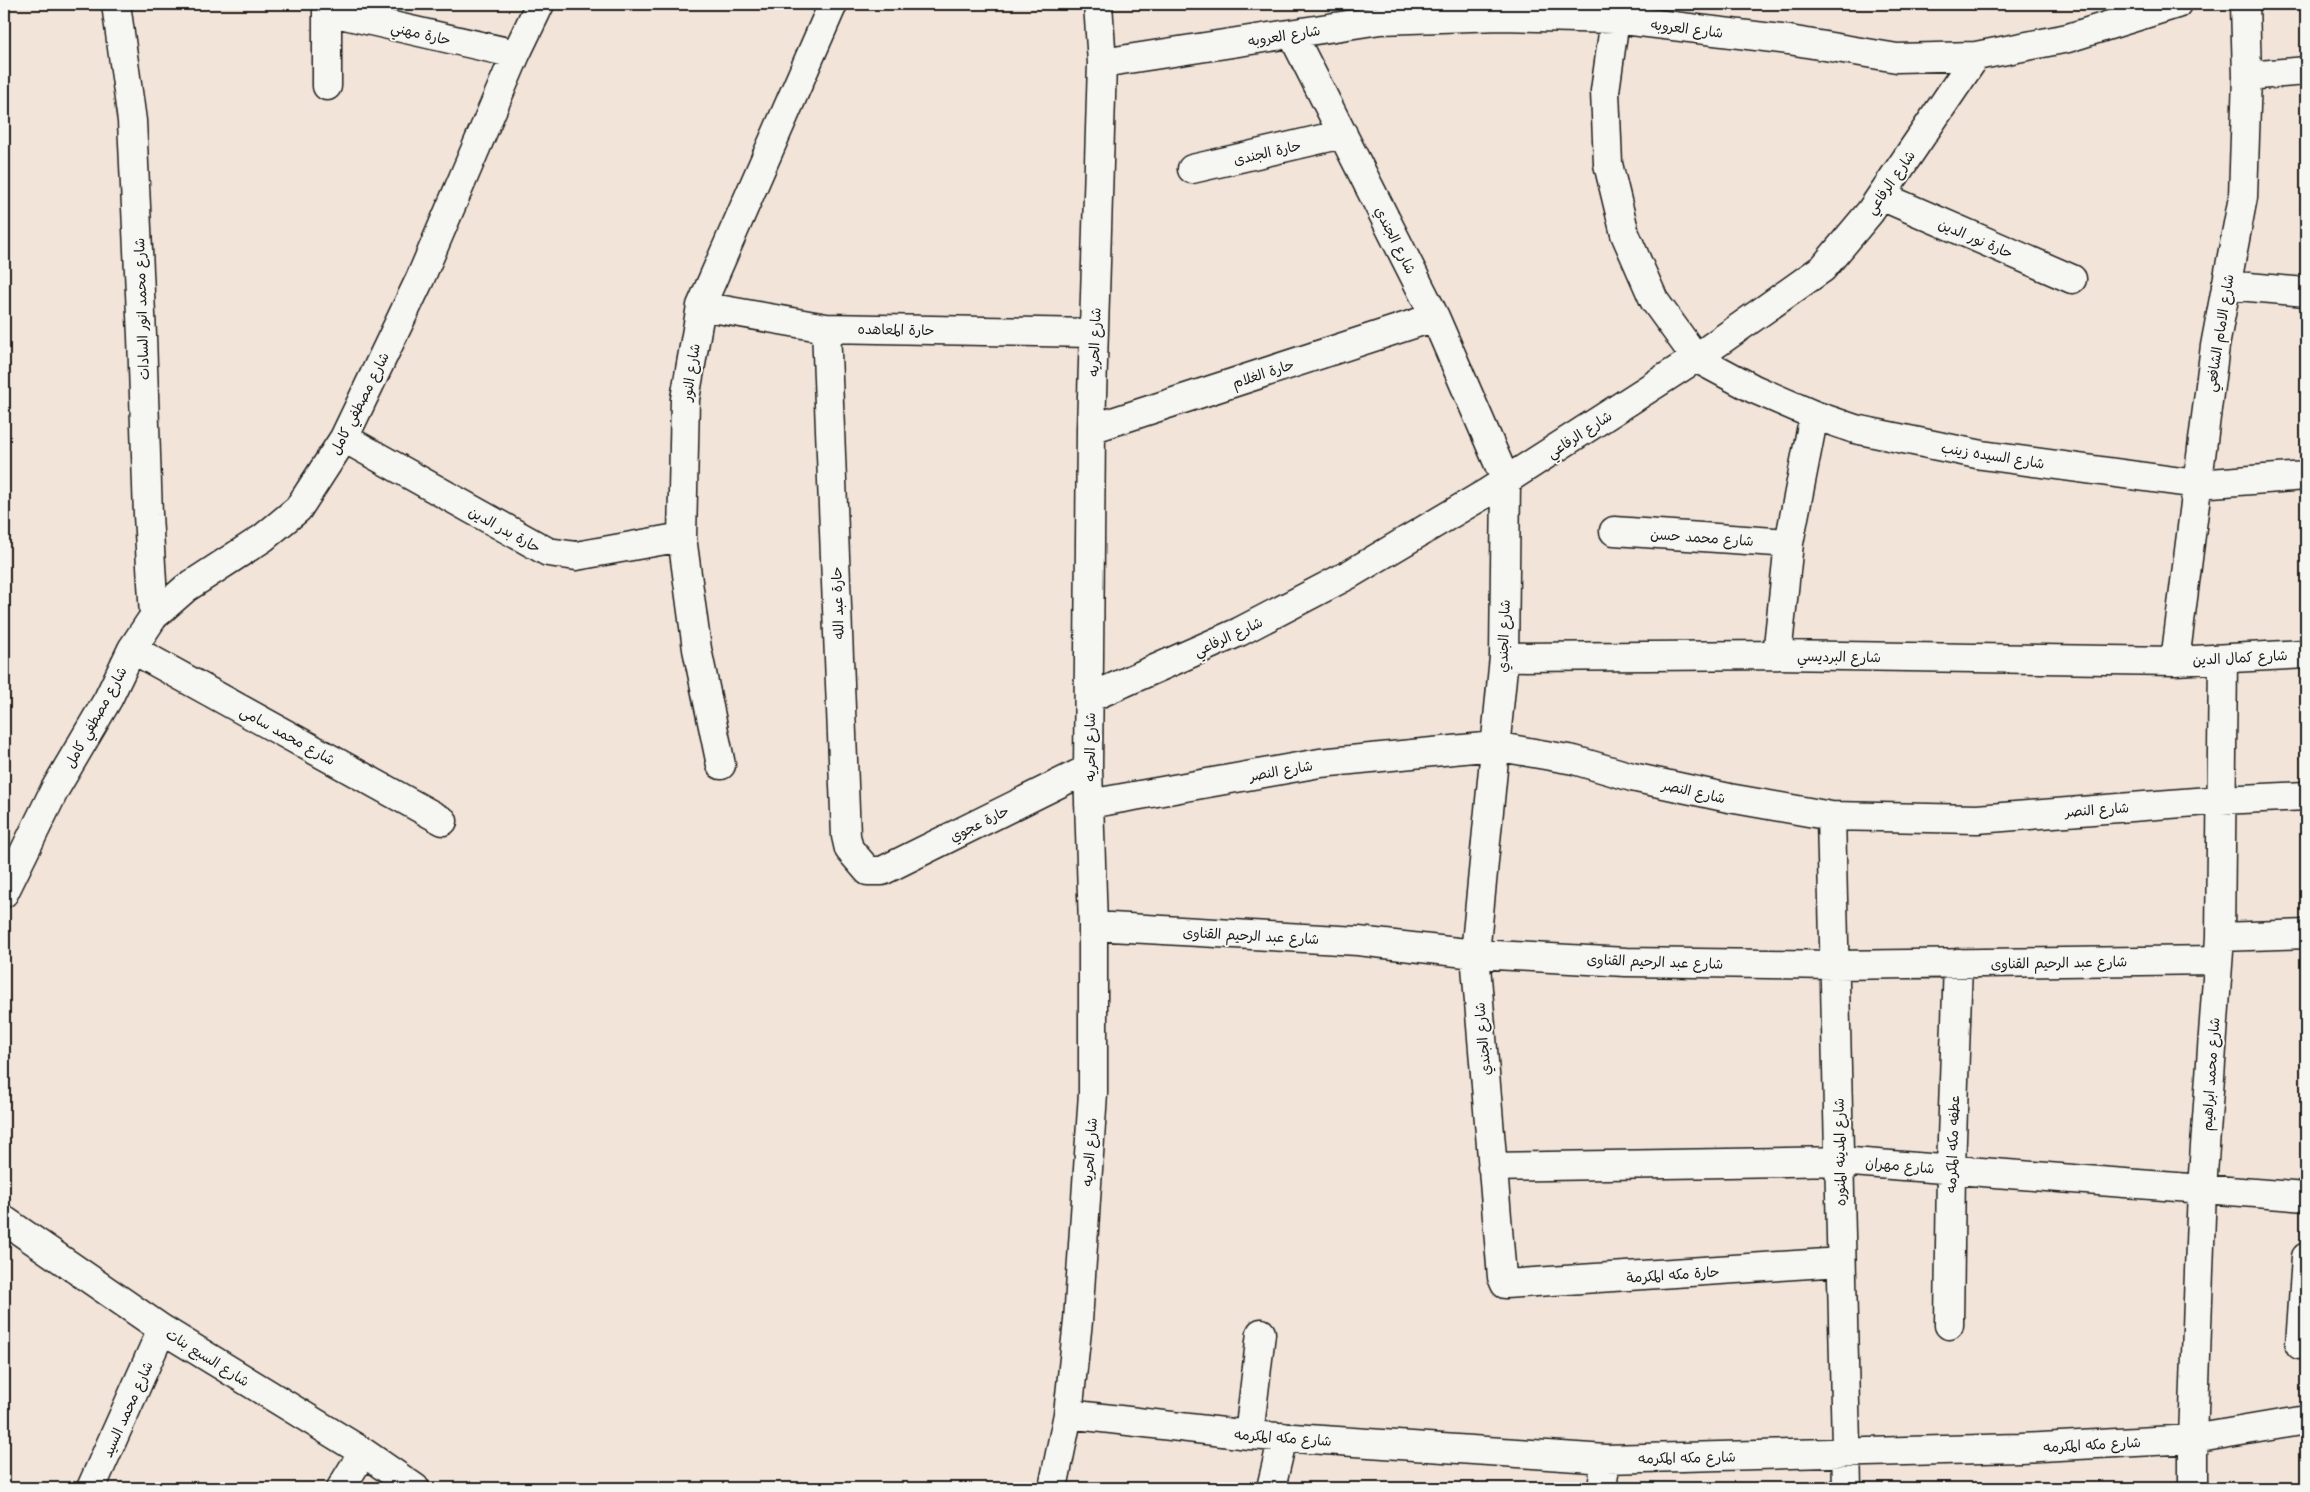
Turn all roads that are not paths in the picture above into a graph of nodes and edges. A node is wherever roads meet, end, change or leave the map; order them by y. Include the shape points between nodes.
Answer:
1 (116, 4) edge
2 (540, 4) edge
3 (833, 4) edge
4 (1098, 4) edge
5 (2177, 4) edge
6 (2245, 4) edge
7 (327, 8) edge
8 (1615, 19) junction
9 (1292, 34) junction
10 (516, 54) junction
11 (1976, 56) junction
12 (1102, 63) junction
13 (2306, 71) edge
14 (2247, 76) junction
15 (327, 86) dead end
16 (1342, 134) junction
17 (1192, 169) dead end
18 (1881, 196) junction
19 (2072, 279) dead end
20 (2226, 284) junction
21 (2306, 292) edge
22 (701, 306) junction
23 (1434, 317) junction
24 (826, 328) junction
25 (1094, 332) junction
26 (1696, 358) junction
27 (1814, 415) junction
28 (1091, 429) junction
29 (344, 438) junction
30 (2306, 476) edge
31 (1506, 481) junction
32 (2197, 484) junction
33 (1614, 531) dead end
34 (682, 537) junction
35 (1789, 543) junction
36 (154, 616) junction
37 (132, 649) junction
38 (2306, 654) edge
39 (1777, 655) junction
40 (1504, 657) junction
41 (2223, 659) junction
42 (2175, 661) junction
43 (1089, 698) junction
44 (1494, 746) junction
45 (722, 765) dead end
46 (1088, 769) junction
47 (2306, 796) edge
48 (2221, 800) junction
49 (1089, 804) junction
50 (1831, 816) junction
51 (443, 821) dead end
52 (868, 870) joint
53 (4, 893) edge
54 (1093, 926) junction
55 (2306, 934) edge
56 (2218, 949) junction
57 (1475, 954) junction
58 (1958, 963) junction
59 (1834, 965) junction
60 (1839, 1161) junction
61 (1492, 1167) junction
62 (1951, 1170) junction
63 (2202, 1188) junction
64 (2306, 1198) edge
65 (4, 1220) edge
66 (2306, 1257) edge
67 (1841, 1262) junction
68 (1505, 1284) joint
69 (1949, 1325) dead end
70 (162, 1329) junction
71 (1260, 1333) dead end
72 (2300, 1345) dead end
73 (1068, 1414) junction
74 (2306, 1420) edge
75 (1249, 1435) junction
76 (1284, 1437) junction
77 (2193, 1439) junction
78 (363, 1452) junction
79 (1847, 1453) junction
80 (1606, 1459) junction
81 (91, 1488) edge
82 (341, 1488) edge
83 (415, 1488) edge
84 (1053, 1488) edge
85 (1271, 1488) edge
86 (1602, 1488) edge
87 (1847, 1488) edge
88 (2193, 1488) edge

1 - 36 street, شارع محمد انور السادات via 132,121
2 - 10 street, شارع مصطفي كامل
3 - 22 street, شارع النور
4 - 12 street, شارع الحريه
5 - 11 street, شارع العروبه via 2068,38
6 - 14 street, شارع الامام الشافعي
7 - 10 street, حارة مهني
7 - 15 street
8 - 9 street, شارع العروبه via 1502,16 1380,20
8 - 11 street, شارع العروبه via 1789,40 1897,58
8 - 26 street via 1605,91 1608,164 1614,190 1625,234 1654,300
9 - 12 street, شارع العروبه
9 - 16 street, شارع الجندي
10 - 29 street, شارع مصطفي كامل via 420,279
11 - 18 street, شارع الرفاعي
12 - 25 street, شارع الحريه
13 - 14 street
14 - 20 street, شارع الامام الشافعي via 2243,197
16 - 17 street, حارة الجندى
16 - 23 street, شارع الجندي
18 - 19 street, حارة نور الدين
18 - 26 street, شارع الرفاعي via 1823,268
20 - 21 street
20 - 32 street, شارع الامام الشافعي
22 - 24 street, حارة المعاهده
22 - 34 street, شارع النور via 685,399
23 - 28 street, حارة الغلام
23 - 31 street, شارع الجندي
24 - 25 street, حارة المعاهده
24 - 52 street, حارة عبد الله via 846,836 849,849
25 - 28 street, شارع الحريه
26 - 27 street, شارع السيده زينب via 1754,389
26 - 31 street, شارع الرفاعي
27 - 32 street, شارع السيده زينب via 1855,429 1982,455
27 - 35 street
28 - 43 street, شارع الحريه
29 - 34 street, حارة بدر الدين via 548,552 576,556
29 - 36 street, شارع مصطفي كامل via 298,509 263,538 186,588
30 - 32 street, شارع السيده زينب
31 - 40 street, شارع الجندي
31 - 43 street, شارع الرفاعي via 1350,574 1239,632
32 - 42 street, شارع الامام الشافعي
33 - 35 street, شارع محمد حسن
34 - 45 street, شارع النور via 697,649
35 - 39 street
36 - 37 street, شارع مصطفي كامل
37 - 51 street, شارع محمد سامى
37 - 53 street, شارع مصطفي كامل via 108,699 55,789
38 - 41 street, شارع كمال الدين
39 - 40 street, شارع البرديسي
39 - 42 street, شارع البرديسي
40 - 44 street, شارع الجندي
41 - 42 street, شارع كمال الدين
41 - 48 street, شارع محمد ابراهيم
43 - 46 street, شارع الحريه
44 - 49 street, شارع النصر via 1320,763
44 - 50 street, شارع النصر via 1574,760 1729,798
44 - 57 street, شارع الجندي
46 - 49 street, شارع الحريه
46 - 52 street, حارة عجوي via 882,871
47 - 48 street, شارع النصر
48 - 50 street, شارع النصر via 1977,818
48 - 56 street, شارع محمد ابراهيم
49 - 54 street, شارع الحريه
50 - 59 street, شارع المدينه المنوره
54 - 57 street, شارع عبد الرحيم القناوى via 1358,941
54 - 73 street, شارع الحريه via 1093,1092 1078,1321
55 - 56 street, شارع عبد الرحيم القناوى
56 - 58 street, شارع عبد الرحيم القناوى
56 - 63 street, شارع محمد ابراهيم
57 - 59 street, شارع عبد الرحيم القناوى via 1626,962
57 - 61 street, شارع الجندي
58 - 59 street, شارع عبد الرحيم القناوى
58 - 62 street, عطفه مكه المكرمه
59 - 60 street, شارع المدينه المنوره
60 - 61 street, شارع مهران
60 - 62 street, شارع مهران
60 - 67 street, شارع المدينه المنوره
61 - 68 street, شارع الجندي
62 - 63 street, شارع مهران
62 - 69 street, عطفه مكه المكرمه
63 - 64 street, شارع مهران
63 - 77 street, شارع محمد ابراهيم
65 - 70 street, شارع السبع بنات
66 - 72 street
67 - 68 street, حارة مكه المكرمة
67 - 79 street, شارع المدينه المنوره
70 - 78 street, شارع السبع بنات
70 - 81 street, شارع محمد السيد
71 - 75 street
73 - 75 street, شارع مكه المكرمه
73 - 84 street, شارع الحريه
74 - 77 street, شارع مكه المكرمه
75 - 76 street, شارع مكه المكرمه
76 - 80 street, شارع مكه المكرمه
76 - 85 street
77 - 79 street, شارع مكه المكرمه
77 - 88 street, شارع محمد ابراهيم
78 - 82 street
78 - 83 street, شارع السبع بنات
79 - 80 street, شارع مكه المكرمه
79 - 87 street, شارع المدينه المنوره
80 - 86 street

